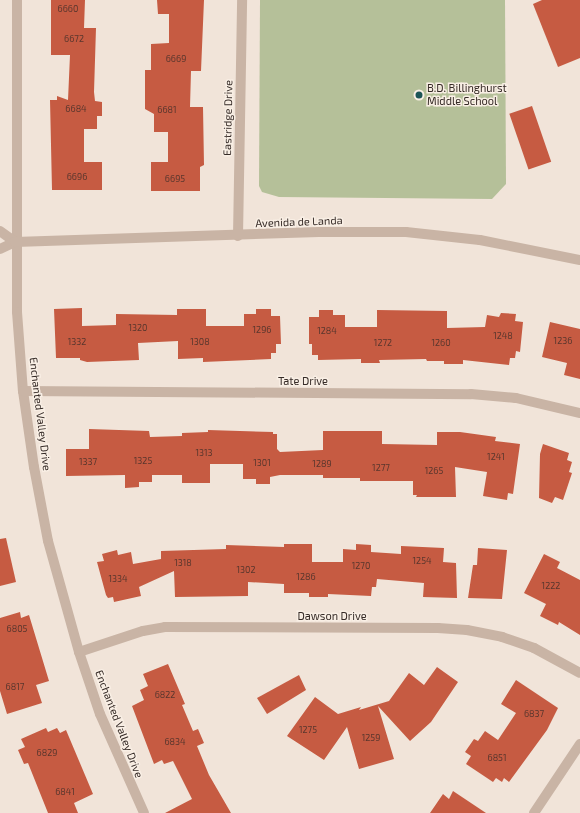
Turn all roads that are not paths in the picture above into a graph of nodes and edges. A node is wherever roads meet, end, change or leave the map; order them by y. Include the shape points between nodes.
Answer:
1 (17, 0) edge
2 (242, 0) edge
3 (0, 231) edge
4 (238, 236) junction
5 (16, 242) junction
6 (0, 249) edge
7 (580, 260) edge
8 (23, 391) junction
9 (580, 413) edge
10 (79, 652) junction
11 (580, 674) edge
12 (580, 744) edge
13 (144, 813) edge
14 (534, 813) edge

1 - 5 street, Enchanted Valley Drive
2 - 4 street, Eastridge Drive
3 - 5 street
4 - 5 street, Avenida de Landa
4 - 7 street, Avenida de Landa via 319,232 406,232 480,240
5 - 6 street, Avenida de Landa
5 - 8 street, Enchanted Valley Drive via 17,312
8 - 9 street, Tate Drive via 471,394 516,398
8 - 10 street, Enchanted Valley Drive via 48,541
10 - 11 street, Dawson Drive via 143,631 165,627 438,628 467,630 502,637 534,648
10 - 13 street, Enchanted Valley Drive via 100,714
12 - 14 street

